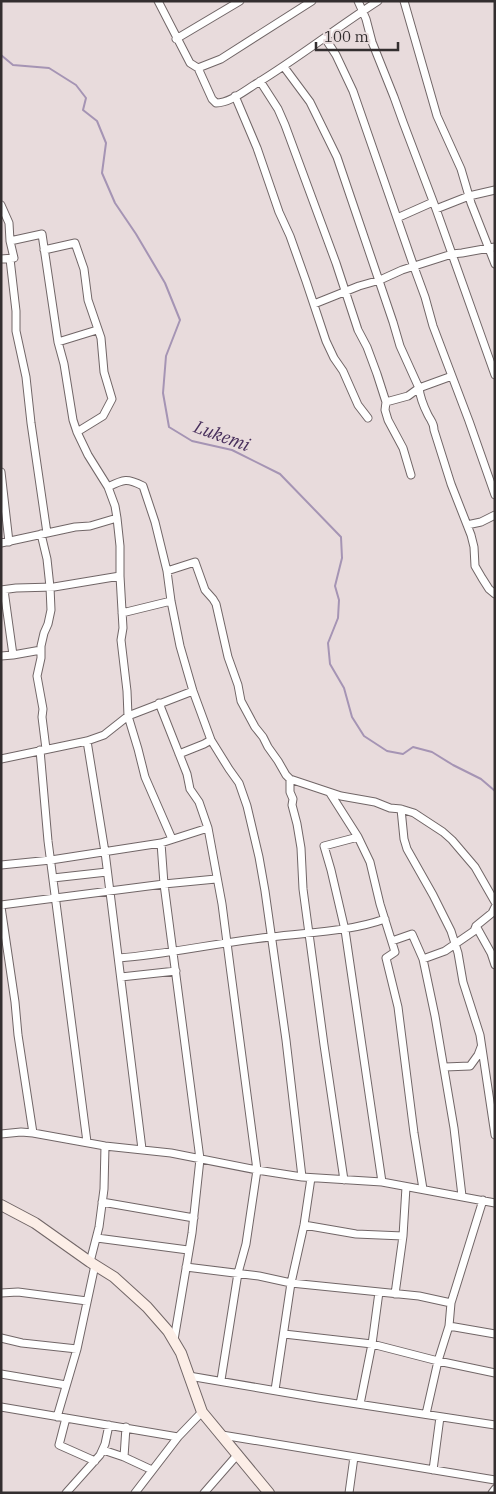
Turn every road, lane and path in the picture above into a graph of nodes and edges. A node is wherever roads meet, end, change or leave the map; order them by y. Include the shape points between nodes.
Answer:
1 (158, 1) edge
2 (240, 1) edge
3 (312, 1) edge
4 (358, 1) edge
5 (378, 1) edge
6 (404, 1) edge
7 (362, 11) junction
8 (325, 38) junction
9 (176, 39) junction
10 (284, 67) junction
11 (198, 68) junction
12 (260, 81) junction
13 (235, 96) junction
14 (495, 190) edge
15 (470, 196) junction
16 (1, 205) edge
17 (434, 206) junction
18 (397, 218) junction
19 (10, 241) junction
20 (492, 248) edge
21 (44, 250) junction
22 (452, 254) junction
23 (1, 259) edge
24 (10, 259) junction
25 (495, 264) edge
26 (414, 267) junction
27 (380, 280) junction
28 (346, 292) junction
29 (314, 304) junction
30 (98, 330) junction
31 (58, 342) junction
32 (495, 375) edge
33 (452, 376) junction
34 (419, 388) junction
35 (386, 402) junction
36 (368, 418) dead end
37 (77, 432) junction
38 (1, 472) edge
39 (411, 475) dead end
40 (108, 487) junction
41 (495, 495) edge
42 (495, 515) edge
43 (117, 518) junction
44 (467, 524) junction
45 (44, 534) junction
46 (5, 543) edge
47 (167, 571) junction
48 (120, 576) junction
49 (50, 587) junction
50 (3, 590) edge
51 (495, 594) edge
52 (171, 601) junction
53 (122, 613) junction
54 (41, 650) junction
55 (13, 655) junction
56 (1, 656) edge
57 (193, 691) junction
58 (159, 703) junction
59 (128, 716) junction
60 (211, 740) junction
61 (87, 741) junction
62 (43, 750) junction
63 (179, 754) junction
64 (1, 760) edge
65 (290, 780) junction
66 (330, 793) junction
67 (401, 808) junction
68 (208, 828) junction
69 (358, 836) junction
70 (172, 839) junction
71 (161, 843) junction
72 (105, 852) junction
73 (51, 860) junction
74 (1, 865) edge
75 (107, 872) junction
76 (53, 878) junction
77 (216, 879) junction
78 (164, 884) junction
79 (110, 892) junction
80 (56, 898) junction
81 (495, 902) edge
82 (1, 906) edge
83 (495, 907) edge
84 (385, 919) junction
85 (476, 926) junction
86 (345, 930) junction
87 (310, 934) junction
88 (271, 937) junction
89 (392, 941) junction
90 (227, 943) junction
91 (455, 944) junction
92 (173, 952) junction
93 (119, 958) junction
94 (423, 959) junction
95 (495, 965) edge
96 (176, 971) junction
97 (121, 977) junction
98 (481, 1046) junction
99 (445, 1067) junction
100 (33, 1133) junction
101 (1, 1134) edge
102 (495, 1135) edge
103 (87, 1142) junction
104 (105, 1146) junction
105 (142, 1149) junction
106 (200, 1159) junction
107 (257, 1170) junction
108 (302, 1177) junction
109 (311, 1178) junction
110 (344, 1180) junction
111 (382, 1182) junction
112 (406, 1187) junction
113 (423, 1189) junction
114 (462, 1196) junction
115 (483, 1200) junction
116 (102, 1202) junction
117 (495, 1203) edge
118 (1, 1205) edge
119 (194, 1218) junction
120 (304, 1224) junction
121 (403, 1236) junction
122 (97, 1238) junction
123 (188, 1250) junction
124 (93, 1264) junction
125 (186, 1267) junction
126 (238, 1273) junction
127 (291, 1283) junction
128 (379, 1292) junction
129 (1, 1293) edge
130 (395, 1294) junction
131 (87, 1302) junction
132 (451, 1303) junction
133 (449, 1326) junction
134 (284, 1334) junction
135 (495, 1334) edge
136 (1, 1338) edge
137 (174, 1340) junction
138 (372, 1344) junction
139 (77, 1349) junction
140 (438, 1361) junction
141 (495, 1373) edge
142 (1, 1374) edge
143 (189, 1376) junction
144 (221, 1380) junction
145 (66, 1385) junction
146 (275, 1390) junction
147 (360, 1404) junction
148 (1, 1407) edge
149 (202, 1412) junction
150 (426, 1414) junction
151 (440, 1416) junction
152 (57, 1417) junction
153 (66, 1418) junction
154 (109, 1425) junction
155 (495, 1425) edge
156 (126, 1427) junction
157 (222, 1435) junction
158 (178, 1437) junction
159 (103, 1450) junction
160 (238, 1454) junction
161 (124, 1457) junction
162 (354, 1457) junction
163 (96, 1461) junction
164 (152, 1470) junction
165 (433, 1470) junction
166 (495, 1480) edge
167 (495, 1489) edge
168 (351, 1492) edge
169 (66, 1493) edge
170 (135, 1493) edge
171 (204, 1493) edge
172 (269, 1493) edge
173 (492, 1493) edge

1 - 9 street
2 - 9 street
3 - 11 street via 221,59
4 - 7 street
5 - 7 street
6 - 15 street via 438,116
7 - 8 street
7 - 17 street
8 - 10 street
8 - 18 street via 353,91
9 - 11 street via 190,63
10 - 12 street
10 - 27 street via 310,102 337,157
11 - 13 street via 216,103
12 - 13 street
12 - 28 street via 285,125
13 - 29 street
14 - 15 street
15 - 17 street
15 - 20 street
16 - 19 street
17 - 18 street
17 - 22 street
18 - 26 street
19 - 21 street via 42,234
19 - 24 street via 14,258
20 - 22 street
20 - 25 street
21 - 30 street via 75,243
21 - 31 street
22 - 26 street
22 - 32 street
23 - 24 street
24 - 45 street via 16,331 26,377
26 - 27 street
26 - 33 street
27 - 28 street
27 - 34 street via 400,346
28 - 29 street
28 - 35 street
29 - 36 street via 334,358
30 - 31 street
30 - 37 street via 112,399 103,416
31 - 37 street
33 - 34 street
33 - 41 street
34 - 35 street via 408,396
34 - 44 street
35 - 39 street via 388,420 403,448
37 - 40 street
38 - 46 street
40 - 43 street
40 - 47 street via 122,480 132,480 143,486
42 - 44 street
43 - 45 street
43 - 48 street
44 - 51 street via 474,547 475,566
45 - 46 street
45 - 49 street
47 - 52 street
47 - 65 street via 195,562 205,590 216,604 241,701
48 - 49 street
48 - 53 street
49 - 50 street
49 - 54 street via 50,610
50 - 55 street
52 - 53 street
52 - 57 street
53 - 59 street via 121,640
54 - 55 street
54 - 62 street via 37,676 43,709
55 - 56 street
57 - 58 street
57 - 60 street
58 - 59 street
58 - 63 street
59 - 61 street via 104,735
59 - 70 street via 145,776
60 - 63 street
60 - 88 street via 239,783 247,806 259,857
61 - 62 street
61 - 72 street
62 - 64 street
62 - 73 street
63 - 68 street via 190,789 199,802
65 - 66 street
65 - 87 street
66 - 67 street
66 - 69 street
67 - 81 street via 414,812 452,840 475,867
67 - 91 street via 407,849
68 - 70 street
68 - 77 street
69 - 84 street via 370,862
69 - 86 street via 324,846
70 - 71 street
71 - 72 street
71 - 78 street
72 - 73 street
72 - 75 street
73 - 74 street
73 - 76 street
75 - 76 street
75 - 79 street
76 - 80 street
77 - 78 street
77 - 90 street
78 - 79 street
78 - 92 street
79 - 80 street
79 - 93 street
80 - 82 street
80 - 103 street
82 - 100 street
83 - 85 street
84 - 86 street
84 - 89 street
85 - 91 street
85 - 95 street
86 - 87 street
86 - 111 street
87 - 88 street
87 - 110 street
88 - 90 street
88 - 108 street
89 - 94 street via 412,934
89 - 113 street via 395,952 386,958 398,1007
90 - 92 street
90 - 107 street
91 - 94 street
91 - 98 street
92 - 93 street
92 - 96 street
93 - 97 street
94 - 99 street
96 - 97 street
96 - 106 street
97 - 105 street
98 - 99 street via 470,1066
98 - 102 street
99 - 114 street
100 - 101 street
100 - 103 street
103 - 104 street
104 - 105 street
104 - 116 street
105 - 106 street
106 - 107 street
106 - 119 street
107 - 108 street
107 - 126 street via 246,1244
108 - 109 street
109 - 110 street
109 - 120 street
110 - 111 street
111 - 112 street
112 - 113 street
112 - 121 street
113 - 114 street
114 - 115 street
115 - 117 street
115 - 132 street
116 - 119 street
116 - 122 street
118 - 124 street via 35,1223
119 - 123 street
120 - 121 street via 356,1234
120 - 127 street
121 - 130 street
122 - 123 street
122 - 124 street
123 - 125 street
124 - 131 street
124 - 137 street via 125,1286
125 - 126 street
125 - 137 street
126 - 127 street
126 - 144 street
127 - 128 street
127 - 134 street
128 - 130 street
128 - 138 street
129 - 131 street via 18,1292
130 - 132 street
131 - 139 street
132 - 133 street
133 - 135 street
133 - 140 street
134 - 138 street
134 - 146 street
136 - 139 street
137 - 143 street
138 - 140 street
138 - 147 street
139 - 145 street
140 - 141 street
140 - 150 street
142 - 145 street
143 - 144 street
143 - 149 street
144 - 146 street
145 - 152 street
146 - 147 street
147 - 150 street
148 - 152 street
149 - 157 street
149 - 158 street
150 - 151 street
151 - 155 street
151 - 165 street
152 - 153 street
153 - 154 street
153 - 163 street via 59,1445
154 - 156 street
154 - 159 street
156 - 158 street
156 - 161 street
157 - 160 street
157 - 162 street
158 - 164 street
159 - 161 street
159 - 163 street
160 - 171 street
160 - 172 street
161 - 164 street
162 - 165 street
162 - 168 street
163 - 169 street
164 - 170 street
165 - 166 street
167 - 173 street

